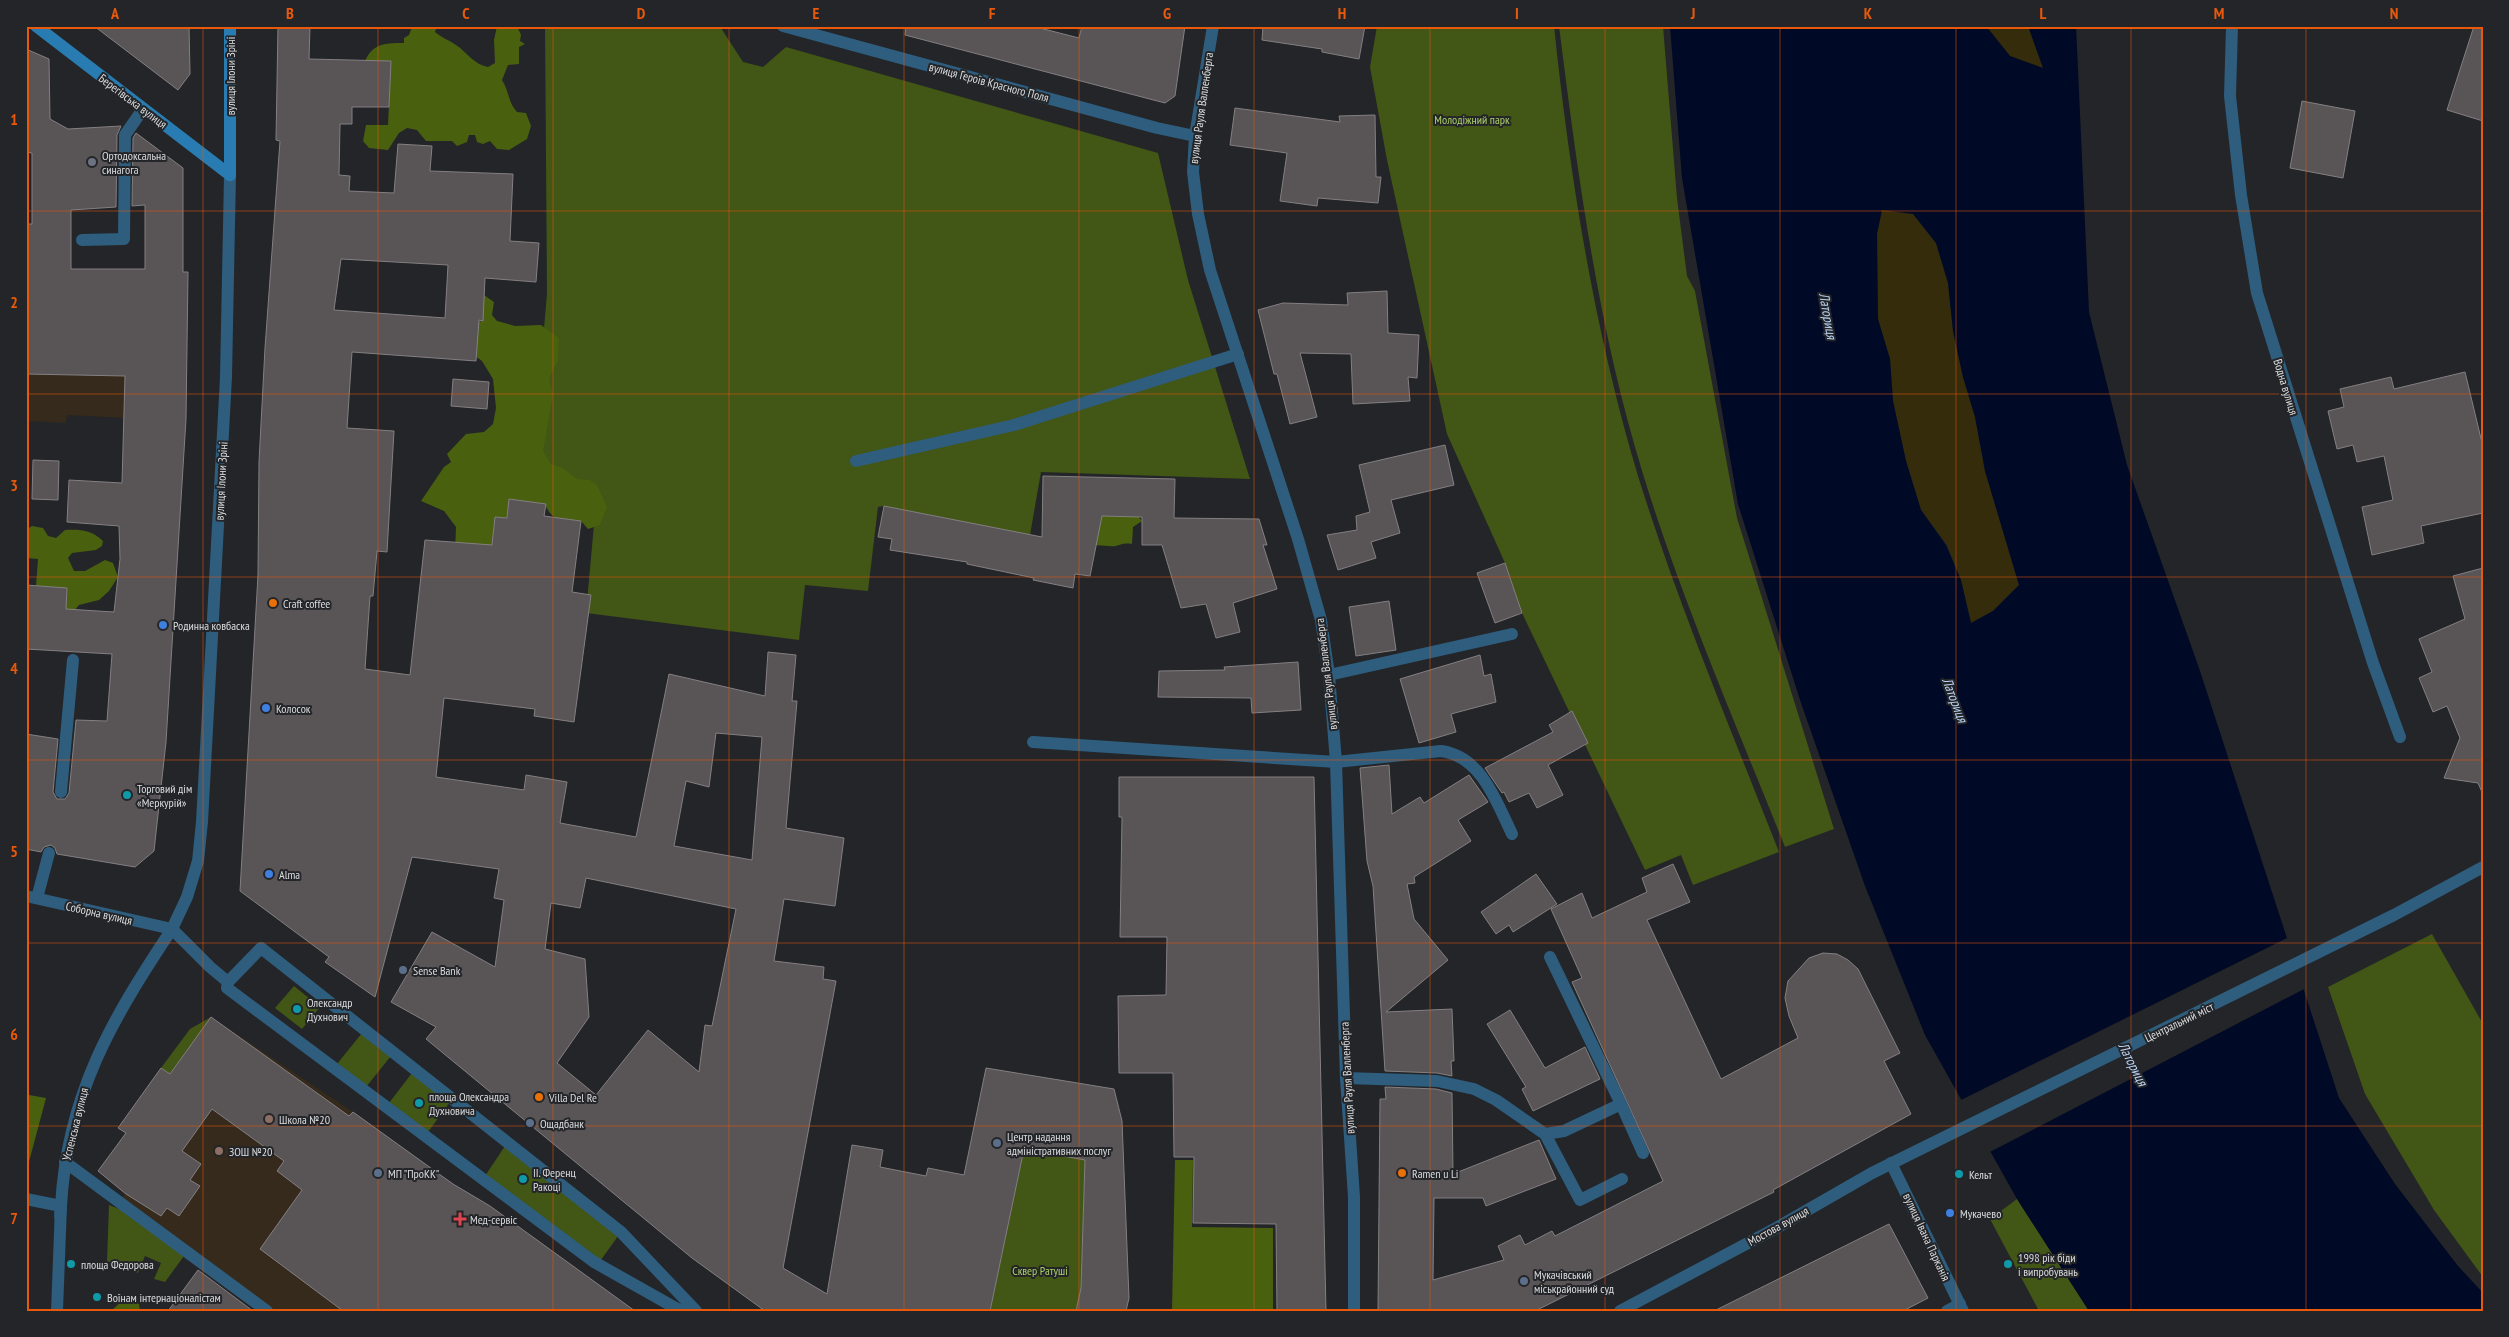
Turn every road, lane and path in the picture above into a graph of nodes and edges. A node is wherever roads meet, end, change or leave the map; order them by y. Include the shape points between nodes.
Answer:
1 (36, 26) edge
2 (230, 26) edge
3 (783, 26) edge
4 (1213, 26) edge
5 (2232, 26) edge
6 (143, 109) junction
7 (1195, 136) junction
8 (230, 174) junction
9 (82, 240) dead end
10 (1238, 354) junction
11 (856, 461) dead end
12 (1512, 634) dead end
13 (73, 660) dead end
14 (1329, 675) junction
15 (2400, 737) dead end
16 (1032, 742) dead end
17 (1336, 762) junction
18 (61, 792) dead end
19 (1512, 834) dead end
20 (49, 853) dead end
21 (2483, 867) edge
22 (32, 897) edge
23 (172, 929) junction
24 (1550, 957) dead end
25 (228, 982) junction
26 (1346, 1078) junction
27 (1621, 1104) junction
28 (1545, 1134) junction
29 (1936, 1143) joint
30 (1643, 1153) dead end
31 (65, 1162) junction
32 (1892, 1163) junction
33 (1622, 1180) dead end
34 (26, 1199) edge
35 (61, 1206) junction
36 (1961, 1308) edge
37 (57, 1311) edge
38 (267, 1311) edge
39 (681, 1311) edge
40 (696, 1311) edge
41 (1354, 1311) edge
42 (1620, 1311) edge
43 (1947, 1311) edge

1 - 6 main road, Берегівська вулиця
2 - 8 main road, вулиця Ілони Зріні
3 - 7 street, вулиця Героїв Красного Поля
4 - 7 street, вулиця Рауля Валленберга
5 - 15 street, Водна вулиця via 2230,96 2241,196 2257,294 2373,663
6 - 8 main road, Берегівська вулиця
6 - 9 street via 125,135 124,239
7 - 10 street, вулиця Рауля Валленберга via 1193,172 1198,214 1210,270
8 - 23 street, вулиця Ілони Зріні via 226,377 202,822 198,861 187,897
10 - 11 street via 1014,425
10 - 14 street, вулиця Рауля Валленберга via 1321,620
12 - 14 street
13 - 18 street
14 - 17 street, вулиця Рауля Валленберга
16 - 17 street
17 - 19 street via 1441,751 1452,753 1476,767
17 - 26 street, вулиця Рауля Валленберга
20 - 22 street
21 - 29 street, Центральний міст via 2394,915
22 - 23 street, Соборна вулиця
23 - 25 street
23 - 31 street, Успенська вулиця via 136,983 102,1044 81,1093
24 - 27 street
25 - 39 street via 227,988 594,1262
25 - 40 street via 261,948 621,1232
26 - 28 street via 1438,1081 1474,1089
26 - 41 street, вулиця Рауля Валленберга via 1354,1197
27 - 28 street via 1564,1131
27 - 30 street
28 - 33 street via 1580,1200
29 - 32 street, Мостова вулиця
31 - 35 street, Успенська вулиця
31 - 38 street
32 - 36 street, вулиця Івана Парканія
32 - 42 street, Мостова вулиця
34 - 35 street
35 - 37 street, Успенська вулиця
36 - 43 street

